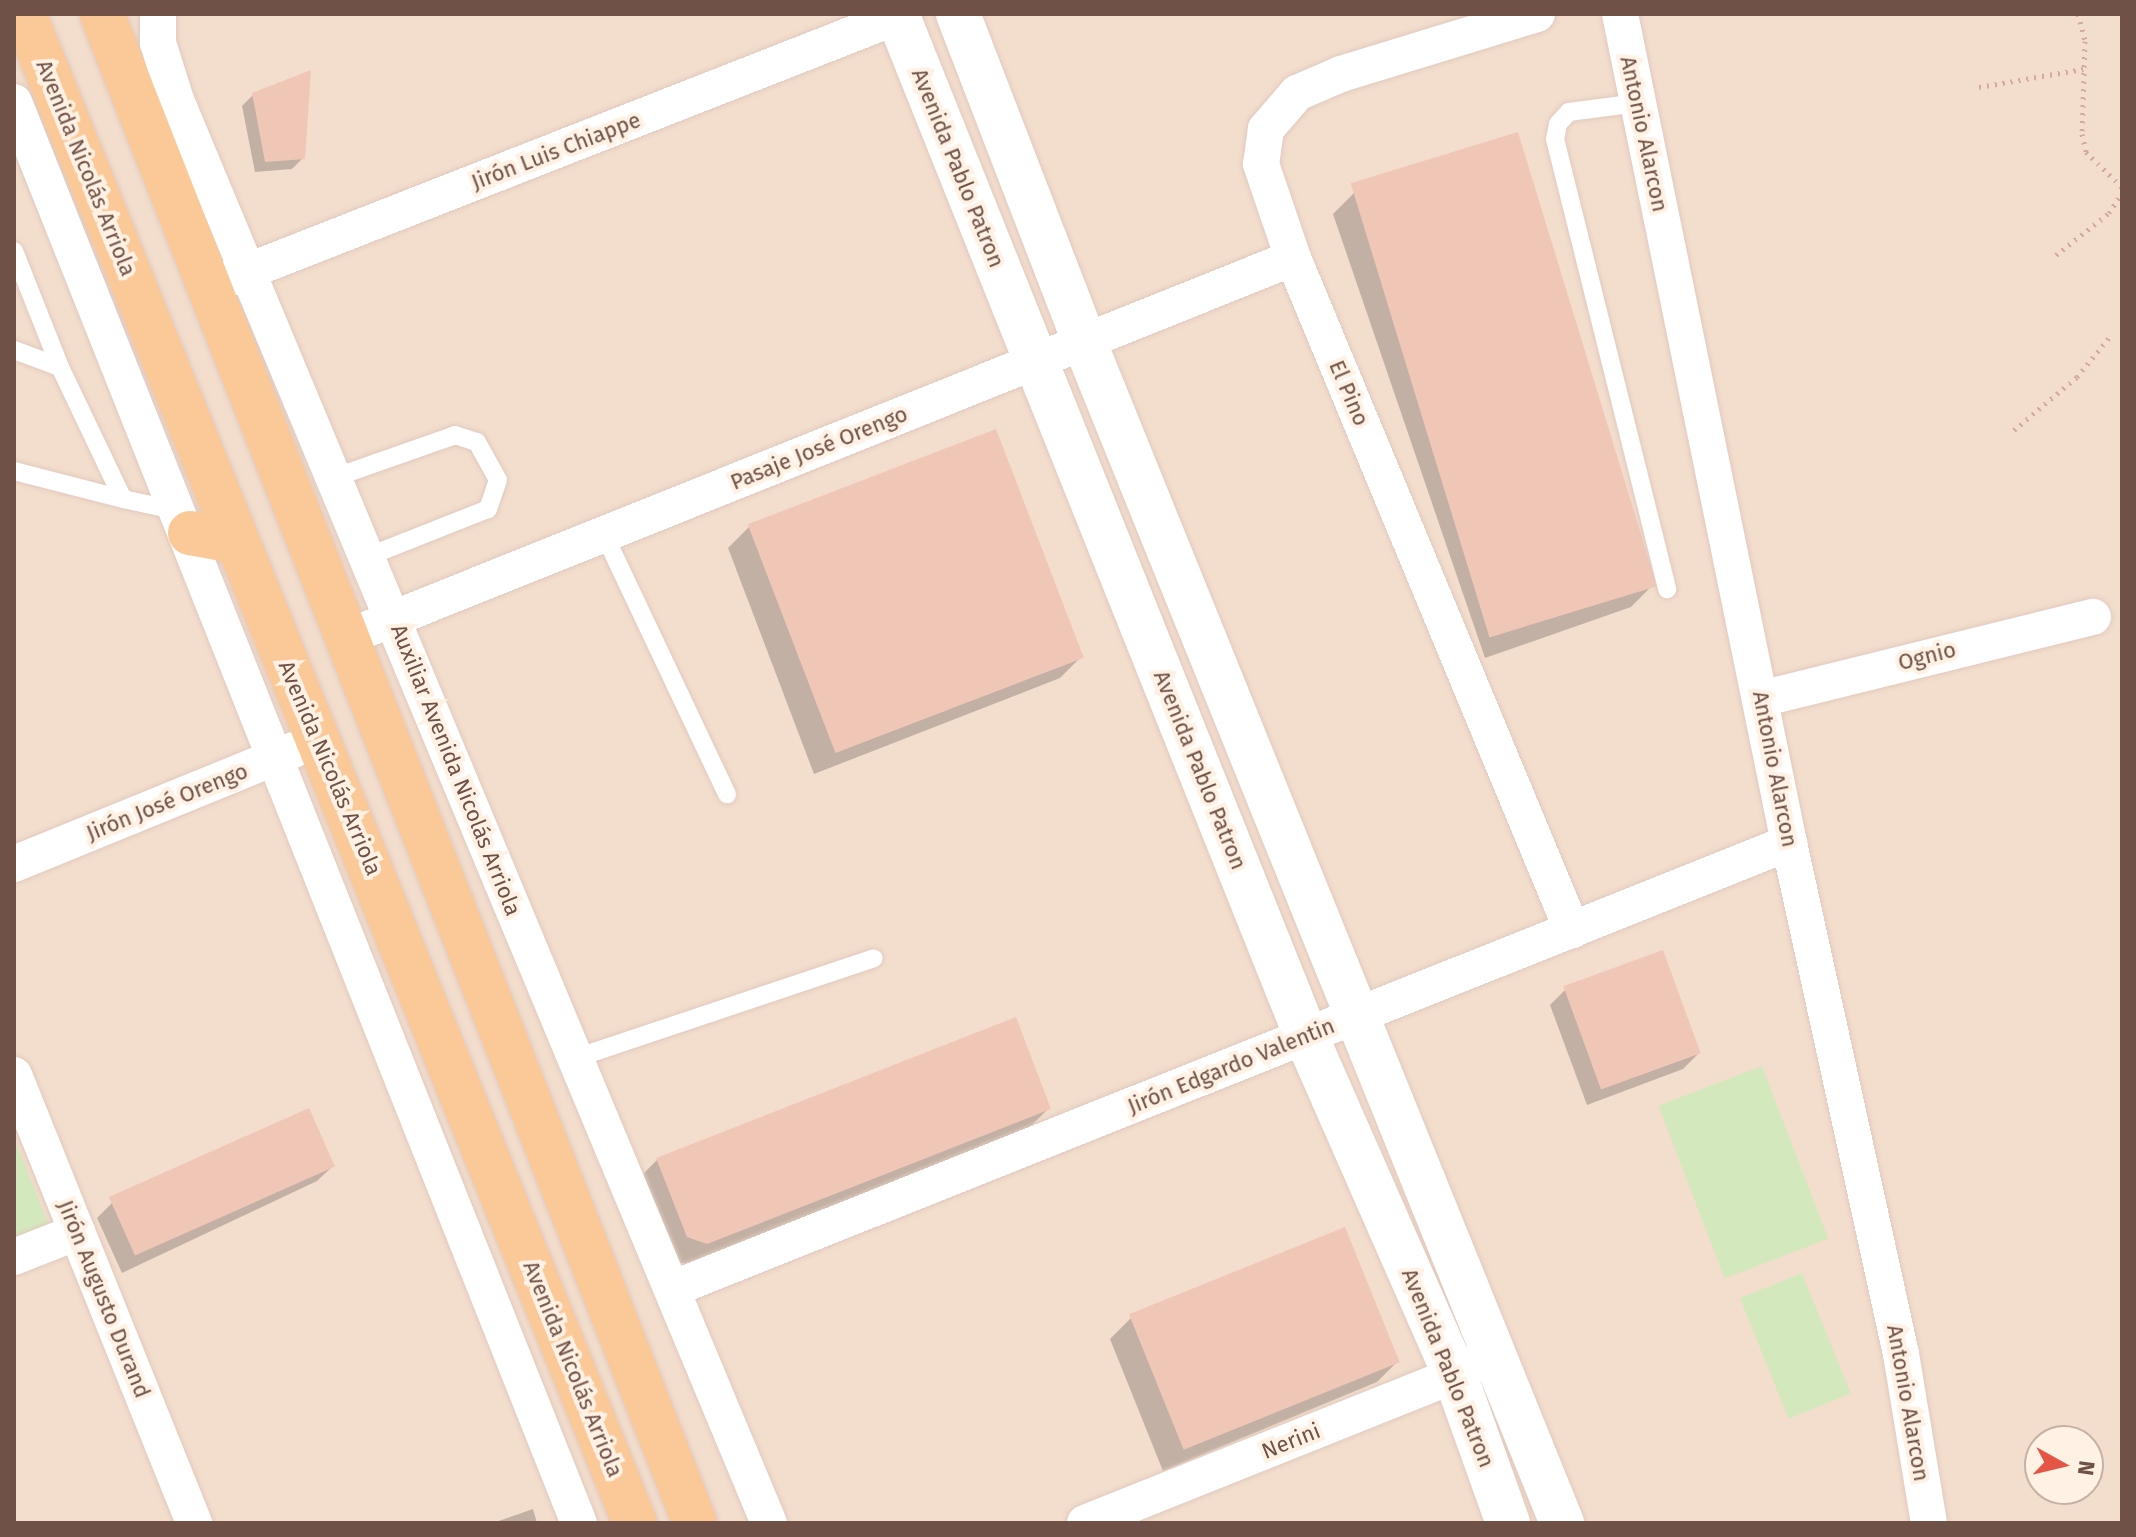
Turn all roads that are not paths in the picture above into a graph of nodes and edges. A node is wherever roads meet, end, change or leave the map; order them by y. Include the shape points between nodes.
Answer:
1 (24, 14) edge
2 (102, 14) edge
3 (158, 14) edge
4 (958, 14) edge
5 (1537, 14) edge
6 (1620, 14) edge
7 (899, 15) edge
8 (14, 102) edge
9 (1638, 103) junction
10 (14, 251) edge
11 (1293, 258) junction
12 (251, 270) junction
13 (207, 287) junction
14 (1084, 341) junction
15 (14, 350) edge
16 (1035, 361) junction
17 (60, 367) junction
18 (14, 471) edge
19 (336, 477) junction
20 (1145, 490) junction
21 (123, 499) junction
22 (1092, 501) junction
23 (185, 523) junction
24 (604, 534) junction
25 (234, 541) junction
26 (369, 556) junction
27 (1667, 589) dead end
28 (2093, 617) dead end
29 (394, 618) junction
30 (345, 638) junction
31 (1761, 699) junction
32 (320, 739) junction
33 (274, 758) junction
34 (727, 794) dead end
35 (1789, 843) junction
36 (14, 864) edge
37 (1572, 930) junction
38 (874, 958) dead end
39 (1358, 1015) junction
40 (1306, 1036) junction
41 (573, 1059) junction
42 (14, 1075) edge
43 (77, 1232) junction
44 (14, 1257) edge
45 (672, 1289) junction
46 (1495, 1351) junction
47 (1455, 1375) junction
48 (1122, 1517) edge
49 (629, 1521) edge
50 (194, 1523) edge
51 (579, 1523) edge
52 (695, 1523) edge
53 (769, 1523) edge
54 (1085, 1523) edge
55 (1508, 1523) edge
56 (1562, 1523) edge
57 (1929, 1523) edge

1 - 25 main road, Avenida Nicolás Arriola
2 - 13 main road
3 - 12 street, Auxiliar Avenida Nicolás Arriola via 158,43 176,100
4 - 14 street
5 - 11 street, El Pino via 1341,74 1297,93 1266,129 1261,164
6 - 9 street, Antonio Alarcon
7 - 12 street, Jirón Luis Chiappe
7 - 16 street, Avenida Pablo Patron
8 - 23 street
9 - 27 lane via 1569,112 1558,124 1555,139
9 - 31 street, Antonio Alarcon
10 - 17 lane
11 - 14 street, Pasaje José Orengo
11 - 37 street, El Pino
12 - 13 street, Jirón Luis Chiappe
12 - 19 street, Auxiliar Avenida Nicolás Arriola
13 - 30 main road
14 - 16 street, Pasaje José Orengo
14 - 20 street
15 - 17 lane
16 - 22 street, Avenida Pablo Patron
16 - 24 street, Pasaje José Orengo
17 - 21 lane
18 - 21 lane
19 - 26 street, Auxiliar Avenida Nicolás Arriola
19 - 26 lane via 455,435 477,442 498,480 488,509
20 - 22 street
20 - 39 street
21 - 23 lane
22 - 40 street, Avenida Pablo Patron
23 - 25 main road
23 - 33 street
24 - 29 street, Pasaje José Orengo
24 - 34 lane
25 - 32 main road, Avenida Nicolás Arriola
26 - 29 street, Auxiliar Avenida Nicolás Arriola
28 - 31 street, Ognio
29 - 30 street, Pasaje José Orengo
29 - 41 street, Auxiliar Avenida Nicolás Arriola
30 - 52 main road
31 - 35 street, Antonio Alarcon
32 - 33 street, Jirón José Orengo
32 - 49 main road, Avenida Nicolás Arriola
33 - 36 street, Jirón José Orengo
33 - 51 street
35 - 37 street, Jirón Edgardo Valentin
35 - 57 street, Antonio Alarcon via 1901,1354
37 - 39 street, Jirón Edgardo Valentin
38 - 41 lane
39 - 40 street, Jirón Edgardo Valentin
39 - 46 street
40 - 45 street, Jirón Edgardo Valentin
40 - 47 street, Avenida Pablo Patron
41 - 45 street, Auxiliar Avenida Nicolás Arriola
42 - 43 street, Jirón Augusto Durand
43 - 44 street
43 - 50 street, Jirón Augusto Durand
45 - 53 street, Auxiliar Avenida Nicolás Arriola
46 - 47 street, Nerini
46 - 56 street
47 - 48 street, Nerini
47 - 55 street, Avenida Pablo Patron
48 - 54 street, Nerini

